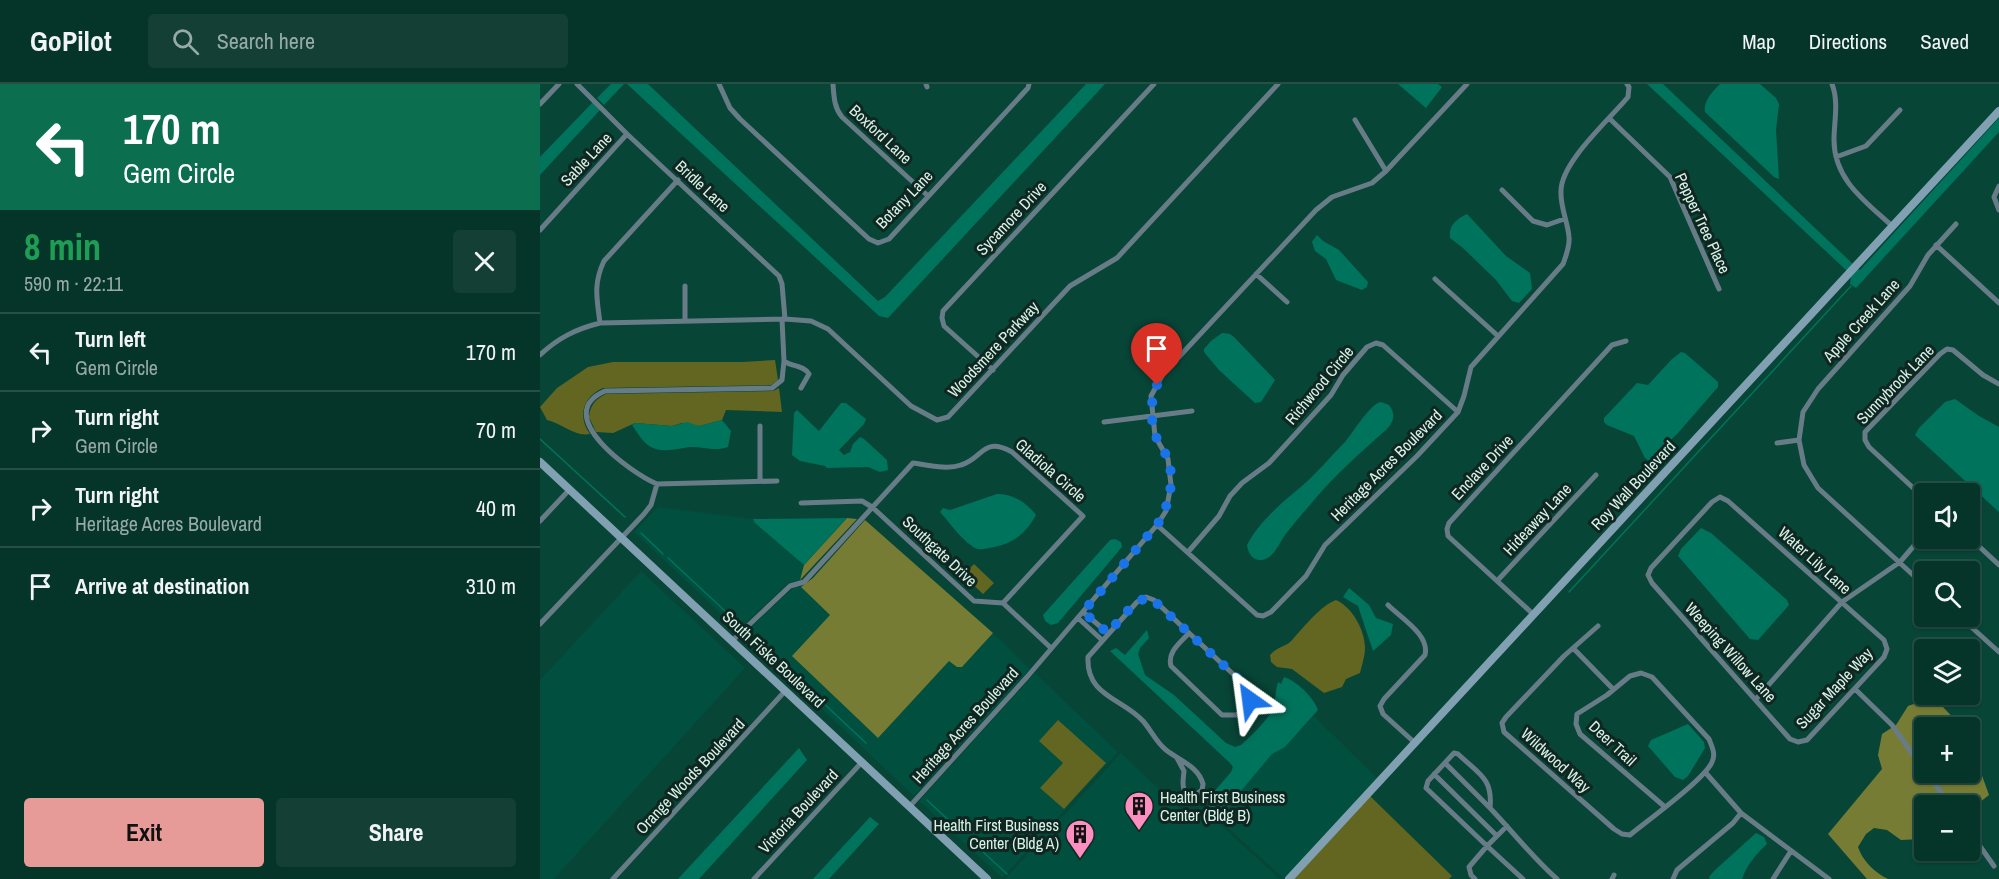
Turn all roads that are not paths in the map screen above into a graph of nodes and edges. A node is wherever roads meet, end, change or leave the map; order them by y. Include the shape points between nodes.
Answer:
1 (559, 84) edge
2 (577, 84) edge
3 (719, 84) edge
4 (833, 84) edge
5 (1029, 84) edge
6 (1154, 84) edge
7 (1278, 84) edge
8 (1467, 84) edge
9 (1627, 84) edge
10 (1832, 84) edge
11 (540, 104) edge
12 (1900, 110) dead end
13 (1999, 111) edge
14 (1610, 119) junction
15 (1355, 120) dead end
16 (627, 134) junction
17 (1836, 157) junction
18 (1386, 171) junction
19 (678, 180) junction
20 (1999, 186) edge
21 (1502, 190) dead end
22 (927, 195) junction
23 (1999, 210) edge
24 (1564, 219) junction
25 (1956, 224) dead end
26 (1892, 226) junction
27 (540, 230) edge
28 (1936, 245) junction
29 (1256, 273) junction
30 (1435, 279) dead end
31 (685, 286) dead end
32 (1719, 289) dead end
33 (1287, 302) dead end
34 (1999, 303) edge
35 (784, 320) junction
36 (685, 321) junction
37 (600, 323) junction
38 (1498, 336) junction
39 (1626, 341) dead end
40 (540, 355) edge
41 (784, 361) junction
42 (993, 370) junction
43 (1999, 384) edge
44 (801, 388) dead end
45 (1192, 411) dead end
46 (1458, 412) junction
47 (1153, 417) junction
48 (1104, 422) dead end
49 (760, 426) dead end
50 (1799, 440) junction
51 (1777, 443) dead end
52 (540, 462) edge
53 (1596, 475) dead end
54 (777, 480) dead end
55 (760, 481) junction
56 (657, 484) junction
57 (570, 489) junction
58 (1914, 489) edge
59 (1720, 497) joint
60 (801, 503) dead end
61 (873, 507) junction
62 (540, 521) edge
63 (1157, 525) junction
64 (622, 537) junction
65 (1914, 546) edge
66 (1980, 547) edge
67 (1188, 552) junction
68 (1900, 562) junction
69 (1999, 565) edge
70 (1914, 575) edge
71 (1497, 581) junction
72 (1842, 602) junction
73 (1003, 603) junction
74 (1388, 605) dead end
75 (1083, 612) junction
76 (1533, 615) junction
77 (1078, 618) junction
78 (540, 624) edge
79 (1598, 626) dead end
80 (1971, 627) edge
81 (1108, 633) junction
82 (1189, 633) junction
83 (732, 640) junction
84 (1102, 640) junction
85 (1051, 648) junction
86 (1573, 648) junction
87 (1887, 649) joint
88 (1999, 652) edge
89 (1613, 689) junction
90 (1855, 689) junction
91 (787, 690) junction
92 (1756, 699) junction
93 (1414, 742) junction
94 (1798, 742) joint
95 (1914, 755) edge
96 (1177, 758) junction
97 (862, 762) junction
98 (1445, 763) junction
99 (1705, 772) junction
100 (1434, 774) junction
101 (910, 806) junction
102 (1665, 807) junction
103 (1490, 808) junction
104 (1741, 813) junction
105 (1507, 826) junction
106 (1496, 835) junction
107 (1487, 846) junction
108 (1980, 846) edge
109 (1791, 851) junction
110 (1994, 866) dead end
111 (613, 879) edge
112 (754, 879) edge
113 (987, 879) edge
114 (1289, 879) edge
115 (1475, 879) edge
116 (1523, 879) edge
117 (1557, 879) edge
118 (1673, 879) edge
119 (1773, 879) edge
120 (1829, 879) edge

1 - 11 street
2 - 16 street, Bridle Lane
3 - 22 street, Botany Lane via 740,119 869,239 878,243 889,239
4 - 22 street, Boxford Lane via 834,101 842,117
5 - 22 street, Botany Lane
6 - 42 street, Sycamore Drive via 943,311 944,326
7 - 42 street, Woodsmere Parkway via 1117,258 1070,286
8 - 18 street, Heritage Acres Boulevard
9 - 14 street, Heritage Acres Boulevard via 1628,97
10 - 17 street
12 - 17 street via 1866,146
13 - 26 street, Roy Wall Boulevard
14 - 24 street, Heritage Acres Boulevard via 1573,159 1563,176
14 - 32 street, Pepper Tree Place via 1670,177
15 - 18 street
16 - 19 street, Bridle Lane
16 - 27 street, Sable Lane
17 - 26 street via 1848,185
18 - 29 street, Heritage Acres Boulevard via 1372,183 1332,197
19 - 35 street, Bridle Lane via 779,276
19 - 37 street via 604,261 596,285
20 - 23 street via 1995,197
21 - 24 street via 1533,221 1547,225
24 - 38 street, Heritage Acres Boulevard via 1569,237 1563,264
25 - 28 street, Apple Creek Lane
26 - 76 street, Roy Wall Boulevard
28 - 34 street
28 - 50 street, Apple Creek Lane via 1910,286 1818,389 1803,412
29 - 33 street
29 - 47 street, Heritage Acres Boulevard via 1163,374 1151,396
30 - 38 street
31 - 36 street
35 - 36 street, Woodsmere Parkway
35 - 41 street, Bridle Lane
35 - 42 street, Woodsmere Parkway via 811,321 828,329 911,406 937,420 948,417
36 - 37 street, Woodsmere Parkway
37 - 40 street, Woodsmere Parkway via 578,328
38 - 46 street, Heritage Acres Boulevard via 1471,367
39 - 71 street, Enclave Drive via 1612,345 1449,523 1448,536
41 - 44 street via 808,371 809,378
41 - 56 street via 782,380 772,388 605,391 593,398 585,417 591,430 623,462
43 - 58 street, Sunnybrook Lane via 1947,349 1865,432 1869,447
45 - 47 street
46 - 67 street, Heritage Acres Boulevard via 1325,545 1306,576 1267,615 1260,617 1251,611
46 - 67 street, Richwood Circle via 1383,345 1367,347 1331,395 1277,454 1230,496 1219,516
47 - 48 street
47 - 63 street, Heritage Acres Boulevard via 1155,435 1168,459 1171,485 1166,511
49 - 55 street
50 - 51 street
50 - 68 street via 1804,465 1818,488
52 - 57 street, South Fiske Boulevard
53 - 71 street, Hideaway Lane
54 - 55 street
55 - 56 street
56 - 64 street via 651,505
57 - 62 street
57 - 64 street, South Fiske Boulevard
59 - 72 street, Water Lily Lane
59 - 92 street, Weeping Willow Lane via 1648,575
60 - 61 street via 862,501
61 - 73 street, Southgate Drive via 974,601
61 - 73 street, Gladiola Circle via 913,463 962,465 989,447 1001,446 1012,452 1083,516
61 - 83 street via 804,582 790,586
63 - 67 street, Heritage Acres Boulevard
63 - 75 street, Heritage Acres Boulevard
64 - 78 street
64 - 83 street, South Fiske Boulevard
65 - 68 street
66 - 69 street
68 - 70 street
68 - 72 street
71 - 76 street, Enclave Drive
72 - 87 street, Water Lily Lane via 1884,640
72 - 92 street
73 - 85 street
74 - 93 street via 1423,638 1427,647 1425,655 1380,706 1383,714
75 - 77 street, Heritage Acres Boulevard
75 - 81 street
76 - 93 street, Roy Wall Boulevard
77 - 84 street
77 - 85 street, Heritage Acres Boulevard
79 - 86 street, Wildwood Way
80 - 88 street
81 - 82 street via 1146,597
81 - 84 street
82 - 82 street via 1248,688 1250,700 1237,715 1222,715 1171,666 1171,653
83 - 91 street, South Fiske Boulevard
84 - 96 street via 1088,657 1094,682 1136,715
85 - 101 street, Heritage Acres Boulevard
86 - 89 street
86 - 102 street, Wildwood Way via 1506,717 1502,723 1504,732 1622,834 1630,835
87 - 90 street, Sugar Maple Way
89 - 99 street, Deer Trail via 1630,676 1652,677 1709,739 1713,761
89 - 102 street, Deer Trail via 1577,714 1580,735
90 - 94 street, Sugar Maple Way via 1807,740
90 - 95 street via 1892,725
91 - 97 street, South Fiske Boulevard
91 - 111 street, Orange Woods Boulevard
92 - 94 street, Weeping Willow Lane via 1790,739
93 - 114 street, Roy Wall Boulevard
96 - 96 street via 1202,779 1203,787 1197,794 1188,794 1183,789 1184,771
97 - 101 street, South Fiske Boulevard
97 - 112 street, Victoria Boulevard
98 - 100 street
98 - 103 street
98 - 103 street via 1454,753 1458,754 1488,783 1492,792
99 - 102 street, Wildwood Way
99 - 104 street
100 - 106 street
100 - 107 street via 1426,788
101 - 113 street, South Fiske Boulevard
103 - 105 street
104 - 109 street
104 - 118 street via 1677,870
105 - 106 street
105 - 117 street
106 - 107 street
107 - 115 street via 1469,867
107 - 116 street
108 - 110 street
109 - 119 street
109 - 120 street

